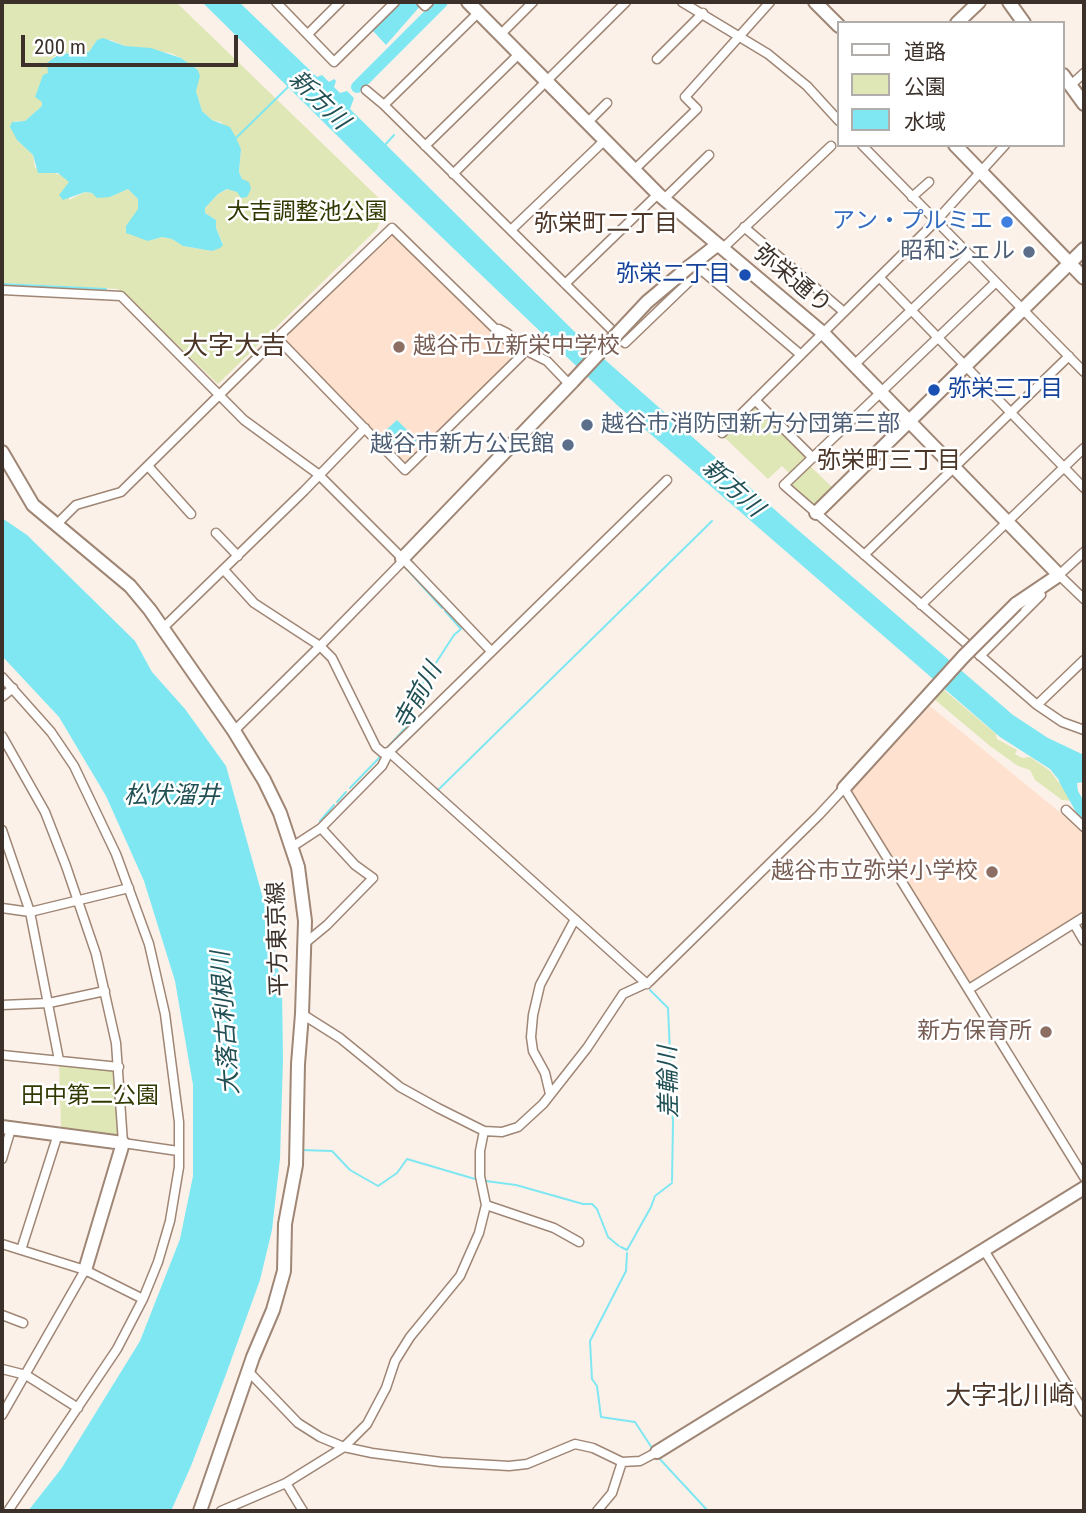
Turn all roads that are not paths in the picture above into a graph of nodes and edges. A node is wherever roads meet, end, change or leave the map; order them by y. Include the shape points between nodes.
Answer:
1 (340, 2) edge
2 (395, 2) edge
3 (421, 2) edge
4 (429, 2) edge
5 (468, 2) edge
6 (533, 2) edge
7 (626, 2) edge
8 (682, 2) edge
9 (770, 2) edge
10 (815, 2) edge
11 (979, 2) edge
12 (1009, 2) edge
13 (282, 4) edge
14 (479, 12) junction
15 (704, 13) junction
16 (959, 21) edge
17 (1023, 21) edge
18 (838, 25) edge
19 (308, 34) junction
20 (501, 34) junction
21 (739, 37) junction
22 (520, 53) junction
23 (657, 59) dead end
24 (1084, 73) edge
25 (1066, 80) edge
26 (547, 81) junction
27 (366, 90) dead end
28 (607, 103) dead end
29 (1084, 104) edge
30 (384, 105) junction
31 (838, 120) edge
32 (587, 123) junction
33 (605, 141) junction
34 (425, 146) junction
35 (831, 146) dead end
36 (864, 147) edge
37 (957, 147) edge
38 (1002, 147) edge
39 (709, 155) dead end
40 (634, 170) junction
41 (981, 172) junction
42 (453, 174) junction
43 (929, 182) dead end
44 (661, 196) junction
45 (912, 197) junction
46 (936, 221) junction
47 (744, 227) junction
48 (512, 230) junction
49 (720, 247) junction
50 (1084, 248) edge
51 (969, 255) junction
52 (1070, 263) junction
53 (695, 266) junction
54 (1084, 277) edge
55 (880, 278) junction
56 (996, 282) junction
57 (565, 284) junction
58 (2, 290) edge
59 (1023, 309) junction
60 (912, 311) junction
61 (844, 312) junction
62 (492, 326) junction
63 (823, 333) junction
64 (277, 338) junction
65 (938, 338) junction
66 (801, 355) junction
67 (1069, 356) junction
68 (855, 365) junction
69 (965, 366) junction
70 (1084, 372) edge
71 (571, 383) junction
72 (881, 393) junction
73 (220, 395) junction
74 (755, 400) junction
75 (1011, 413) junction
76 (909, 421) junction
77 (365, 428) junction
78 (722, 433) dead end
79 (1084, 448) edge
80 (2, 452) edge
81 (813, 458) junction
82 (148, 466) junction
83 (1064, 467) junction
84 (955, 468) junction
85 (318, 474) junction
86 (667, 480) dead end
87 (1084, 488) edge
88 (816, 513) junction
89 (191, 514) dead end
90 (1008, 522) junction
91 (56, 525) junction
92 (216, 533) dead end
93 (1084, 552) edge
94 (238, 555) junction
95 (864, 555) junction
96 (402, 559) junction
97 (224, 570) junction
98 (1059, 575) junction
99 (1037, 588) junction
100 (1084, 600) edge
101 (921, 605) junction
102 (163, 628) junction
103 (320, 646) junction
104 (491, 651) junction
105 (980, 656) junction
106 (1084, 660) edge
107 (2, 677) edge
108 (13, 688) junction
109 (2, 697) edge
110 (1037, 705) junction
111 (1084, 730) edge
112 (234, 731) junction
113 (2, 736) edge
114 (389, 752) junction
115 (844, 788) junction
116 (1066, 810) dead end
117 (1084, 827) edge
118 (321, 828) junction
119 (2, 830) edge
120 (5, 842) edge
121 (292, 847) junction
122 (129, 888) junction
123 (77, 901) junction
124 (2, 908) edge
125 (30, 912) junction
126 (1084, 917) edge
127 (575, 919) junction
128 (1074, 924) junction
129 (1084, 941) edge
130 (304, 945) junction
131 (647, 984) junction
132 (968, 989) junction
133 (105, 991) junction
134 (49, 1003) junction
135 (2, 1004) edge
136 (302, 1014) junction
137 (2, 1055) edge
138 (59, 1060) junction
139 (119, 1066) junction
140 (550, 1094) junction
141 (6, 1128) edge
142 (484, 1131) junction
143 (58, 1135) junction
144 (123, 1143) junction
145 (178, 1151) junction
146 (2, 1159) edge
147 (1084, 1177) edge
148 (1084, 1188) edge
149 (486, 1205) junction
150 (579, 1242) dead end
151 (2, 1244) edge
152 (21, 1250) junction
153 (984, 1250) junction
154 (85, 1270) junction
155 (143, 1299) junction
156 (2, 1315) edge
157 (23, 1323) dead end
158 (2, 1369) edge
159 (249, 1372) junction
160 (26, 1375) junction
161 (78, 1408) junction
162 (1084, 1412) edge
163 (2, 1415) edge
164 (344, 1447) junction
165 (657, 1452) joint
166 (622, 1462) junction
167 (286, 1483) junction
168 (2, 1508) edge
169 (7, 1511) edge
170 (200, 1511) edge
171 (221, 1511) edge
172 (303, 1511) edge
173 (597, 1511) edge

1 - 19 street
2 - 19 street via 334,62
3 - 4 street via 425,6
5 - 14 street, 弥栄通り
6 - 20 street
7 - 26 street
8 - 15 street
9 - 21 street
10 - 18 street
11 - 16 street
12 - 17 street
13 - 19 street
14 - 20 street, 弥栄通り
14 - 30 street
15 - 21 street
15 - 23 street
20 - 22 street, 弥栄通り
21 - 31 street via 807,86
21 - 40 street via 685,97 697,109
22 - 26 street, 弥栄通り
22 - 34 street
24 - 25 street
25 - 29 street
26 - 32 street, 弥栄通り
26 - 42 street
27 - 30 street
28 - 32 street
30 - 34 street
32 - 33 street, 弥栄通り
33 - 40 street, 弥栄通り
33 - 48 street
34 - 42 street
35 - 47 street
36 - 45 street
37 - 41 street
38 - 41 street
39 - 44 street
40 - 44 street, 弥栄通り
41 - 46 street
41 - 52 street
42 - 48 street
43 - 45 street
44 - 49 street, 弥栄通り
44 - 57 street
45 - 46 street
46 - 51 street
46 - 55 street
47 - 49 street
47 - 61 street
48 - 57 street
49 - 53 street
49 - 63 street, 弥栄通り
50 - 52 street
51 - 56 street
51 - 60 street
52 - 54 street
52 - 59 street
53 - 57 street via 625,343
53 - 66 street
53 - 71 street, bridge via 628,322
55 - 60 street
55 - 61 street
56 - 59 street
56 - 65 street
58 - 73 street via 121,296
59 - 67 street
59 - 69 street
60 - 65 street
60 - 68 street
61 - 63 street
62 - 64 street via 392,228
62 - 71 street via 547,361
62 - 77 street via 522,355 405,470
63 - 66 street
63 - 68 street, 弥栄通り
64 - 73 street
64 - 77 street
65 - 69 street
65 - 72 street
66 - 74 street
67 - 70 street
67 - 75 street
68 - 72 street, 弥栄通り
69 - 75 street
69 - 76 street
71 - 96 street
72 - 76 street, 弥栄通り
72 - 81 street
73 - 82 street
73 - 85 street via 244,420
74 - 78 street
74 - 81 street
75 - 83 street
75 - 84 street
76 - 84 street, 弥栄通り
76 - 88 street
77 - 85 street
79 - 83 street
80 - 91 street, 平方東京線 via 30,502
81 - 88 street via 784,485
82 - 89 street
82 - 91 street via 121,492 76,505
83 - 87 street
83 - 90 street
84 - 90 street, 弥栄通り
84 - 95 street
85 - 94 street
85 - 96 street
86 - 104 street
88 - 95 street
90 - 98 street, 弥栄通り
90 - 101 street
91 - 102 street, 平方東京線 via 130,586
92 - 94 street
93 - 98 street
94 - 97 street
95 - 101 street
96 - 103 street
96 - 104 street
97 - 102 street
97 - 103 street via 254,603
98 - 99 street
98 - 100 street
99 - 105 street via 1041,595
99 - 115 street, bridge via 964,656
101 - 105 street
102 - 112 street, 平方東京線
103 - 112 street
103 - 114 street via 332,658 376,747
104 - 114 street
105 - 110 street
106 - 110 street
107 - 108 street
108 - 109 street
108 - 122 street via 74,766
110 - 111 street
112 - 121 street, 平方東京線 via 273,795
113 - 123 street via 45,812
114 - 118 street via 382,766
114 - 127 street
115 - 131 street
115 - 132 street
116 - 117 street
118 - 121 street
118 - 130 street via 373,878
119 - 120 street
120 - 125 street
121 - 130 street, 平方東京線 via 302,894
122 - 123 street
122 - 145 street via 149,943 166,1014 177,1093
123 - 125 street
123 - 133 street
124 - 125 street
125 - 134 street
126 - 128 street
127 - 131 street
127 - 140 street via 540,985 533,1015 533,1051
128 - 129 street
128 - 132 street
130 - 136 street, 平方東京線
131 - 140 street via 623,994
132 - 147 street
133 - 134 street
133 - 139 street
134 - 135 street
134 - 138 street
136 - 142 street via 400,1087
136 - 159 street, 平方東京線 via 296,1165 285,1224 284,1271
137 - 138 street
138 - 139 street
139 - 144 street
140 - 142 street via 518,1127
141 - 143 street
141 - 146 street
142 - 149 street via 480,1176
143 - 144 street
143 - 152 street
144 - 145 street
144 - 154 street
145 - 155 street via 170,1222
148 - 153 street
149 - 150 street via 554,1228
149 - 164 street via 460,1276 410,1336 367,1424
151 - 152 street
152 - 154 street
153 - 162 street
153 - 165 street
154 - 155 street
154 - 160 street
155 - 161 street
156 - 157 street
158 - 160 street
159 - 164 street via 298,1423
159 - 170 street, 平方東京線
160 - 161 street
160 - 163 street
161 - 169 street
164 - 166 street via 441,1462 509,1466 527,1464 575,1444
164 - 167 street
165 - 166 street via 640,1461
166 - 173 street via 612,1493
167 - 171 street
167 - 172 street
168 - 169 street

